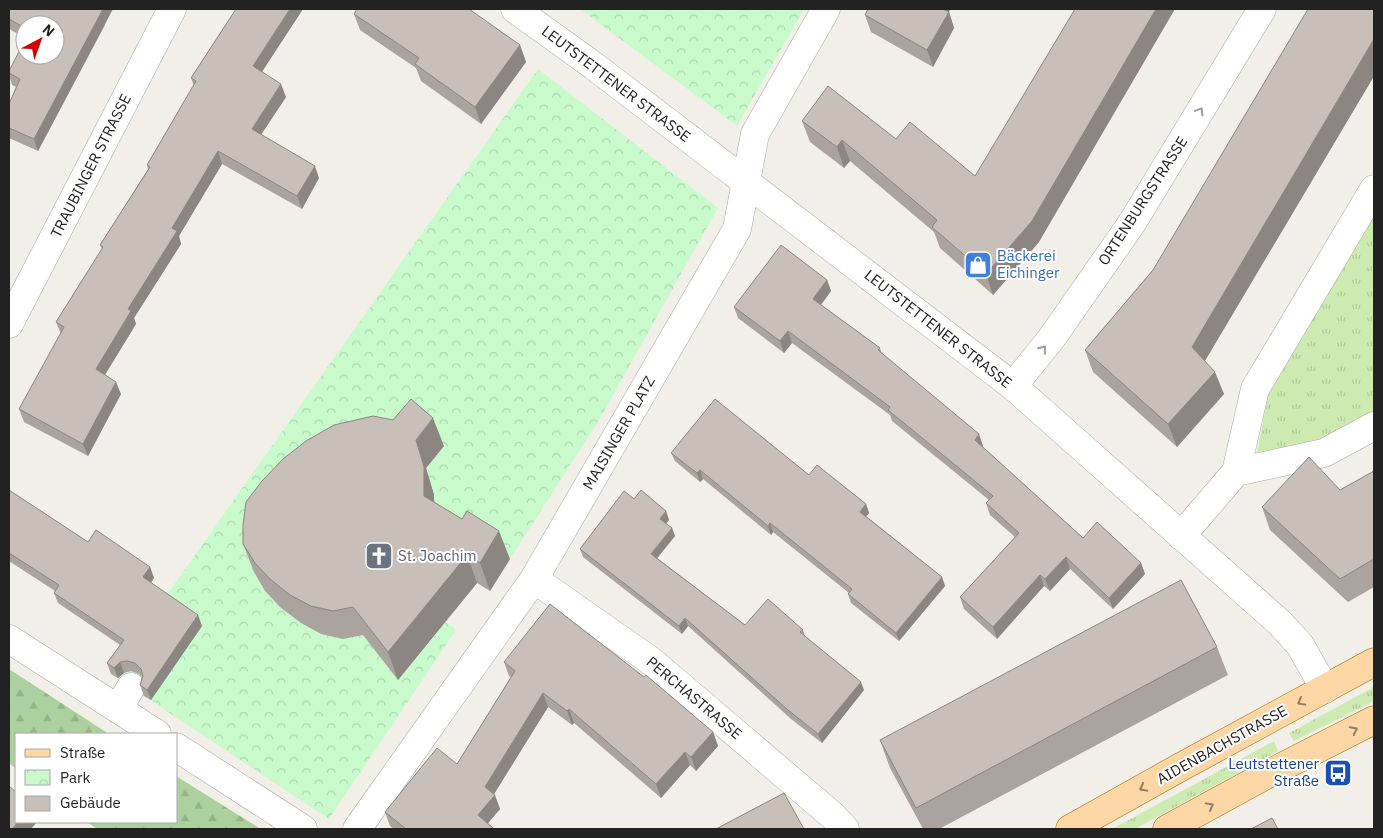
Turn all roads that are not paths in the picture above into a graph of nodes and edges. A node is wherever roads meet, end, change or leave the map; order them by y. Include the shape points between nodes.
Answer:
1 (172, 9) edge
2 (514, 9) edge
3 (826, 9) edge
4 (1262, 9) edge
5 (746, 182) junction
6 (1374, 189) edge
7 (10, 319) edge
8 (1012, 386) junction
9 (1374, 426) edge
10 (1236, 472) junction
11 (1181, 536) junction
12 (534, 578) junction
13 (9, 639) edge
14 (1374, 662) edge
15 (1324, 689) junction
16 (1374, 720) edge
17 (156, 733) edge
18 (178, 748) edge
19 (304, 829) edge
20 (357, 829) edge
21 (845, 829) edge
22 (1070, 829) edge
23 (1167, 829) edge

1 - 7 street, TRAUBINGER STRASSE
2 - 5 street, LEUTSTETTENER STRASSE
3 - 5 street, MAISINGER PLATZ via 755,134
8 -> 4 street, ORTENBURGSTRASSE via 1051,339 1132,223
5 - 8 street, LEUTSTETTENER STRASSE
5 - 12 street, MAISINGER PLATZ via 737,229
6 - 10 street via 1255,389
8 - 11 street, LEUTSTETTENER STRASSE
9 - 10 street via 1324,453
10 - 11 street
11 - 15 street, LEUTSTETTENER STRASSE via 1280,623 1300,645
12 - 20 street, MAISINGER PLATZ
12 - 21 street, PERCHASTRASSE via 650,661
13 - 17 street via 125,698
14 - 15 main road, AIDENBACHSTRASSE
15 -> 22 main road, AIDENBACHSTRASSE
23 -> 16 main road
18 - 19 street

